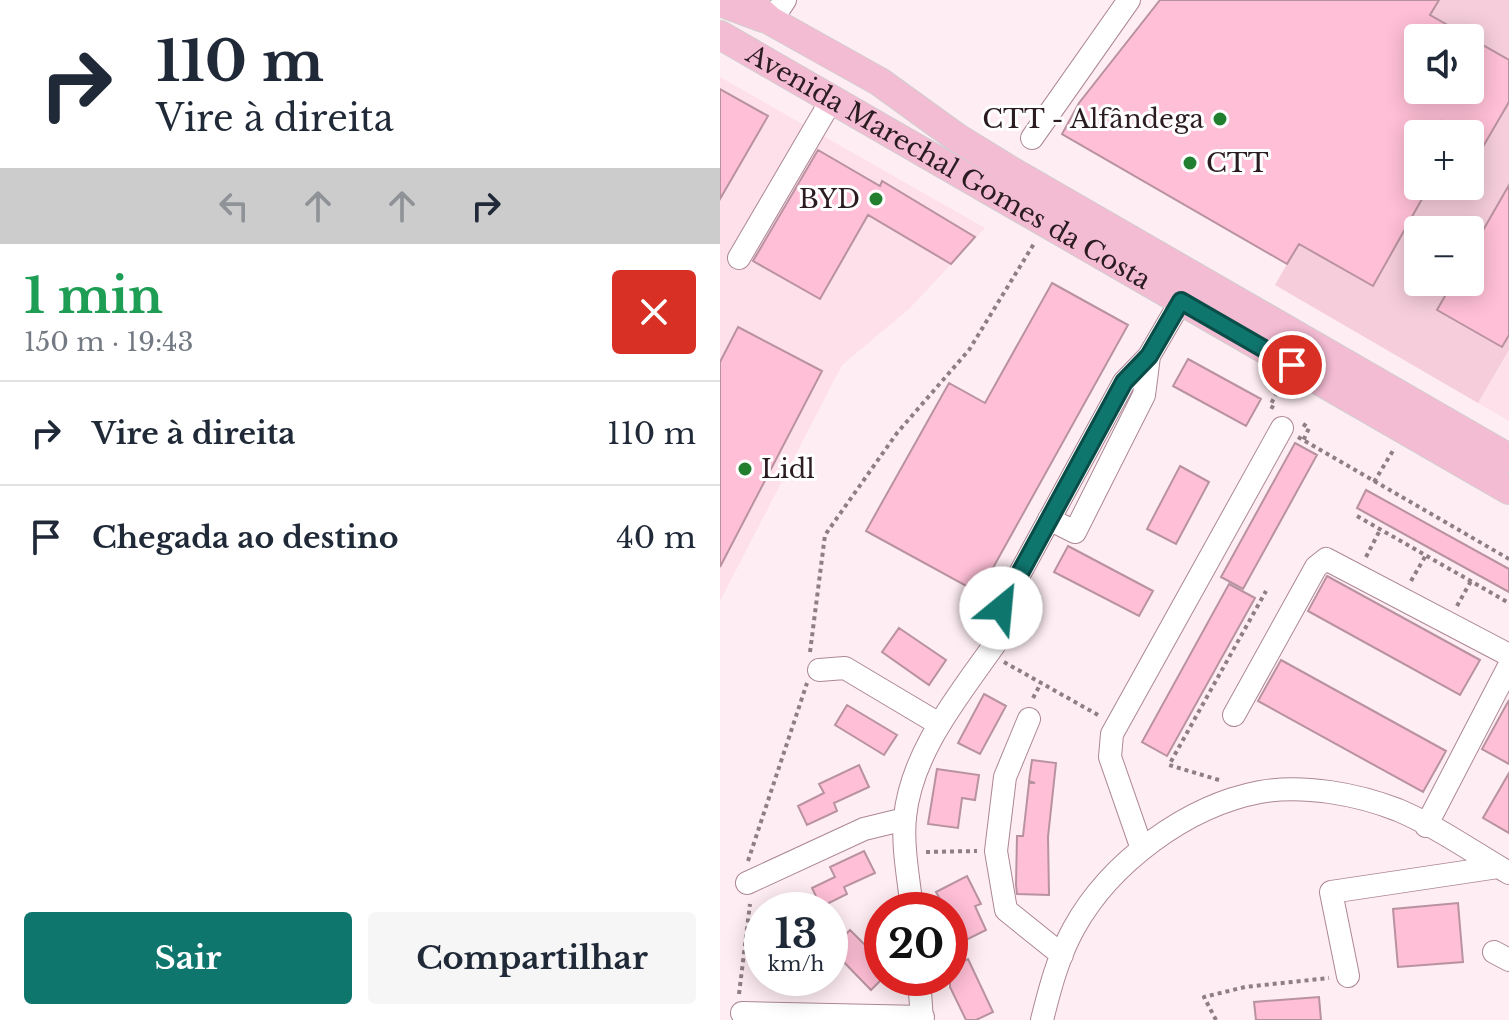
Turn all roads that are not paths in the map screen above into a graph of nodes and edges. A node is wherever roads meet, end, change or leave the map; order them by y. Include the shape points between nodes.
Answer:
1 (747, 0) edge
2 (1129, 0) edge
3 (720, 2) edge
4 (778, 10) edge
5 (720, 35) edge
6 (832, 99) junction
7 (1032, 138) dead end
8 (739, 258) dead end
9 (1181, 301) junction
10 (1287, 421) road end
11 (1509, 458) edge
12 (1509, 490) edge
13 (1001, 608) dead end
14 (994, 645) road end
15 (1509, 655) edge
16 (1509, 666) edge
17 (814, 669) road end
18 (1234, 715) dead end
19 (1029, 719) dead end
20 (939, 724) junction
21 (905, 819) junction
22 (1426, 826) junction
23 (1142, 849) junction
24 (1503, 870) edge
25 (747, 883) road end
26 (910, 892) edge
27 (1062, 955) junction
28 (1348, 976) road end
29 (920, 996) edge
30 (740, 1006) road end
31 (922, 1018) edge
32 (1042, 1020) edge

1 - 4 main road, Avenida Marechal Gomes da Costa
2 - 7 street
3 - 4 main road, Avenida Marechal Gomes da Costa
4 - 11 main road, Avenida Marechal Gomes da Costa via 1013,172
5 - 6 main road, Avenida Marechal Gomes da Costa
6 - 8 street
6 - 9 main road, Avenida Marechal Gomes da Costa
9 - 12 main road, Avenida Marechal Gomes da Costa
9 - 13 street via 1149,356 1124,382
10 - 23 street via 1116,726 1110,757
14 - 20 street
15 - 18 street via 1330,560 1318,563
16 - 22 street
17 - 20 street via 845,668
19 - 27 street via 1005,777 996,851 1006,910
20 - 21 street via 911,785
21 - 25 street via 864,829
21 - 26 street
22 - 23 street via 1397,810 1338,794 1260,792 1199,812
22 - 24 street
23 - 27 street via 1093,900
24 - 28 street via 1331,892
27 - 32 street
29 - 31 street
30 - 31 street

